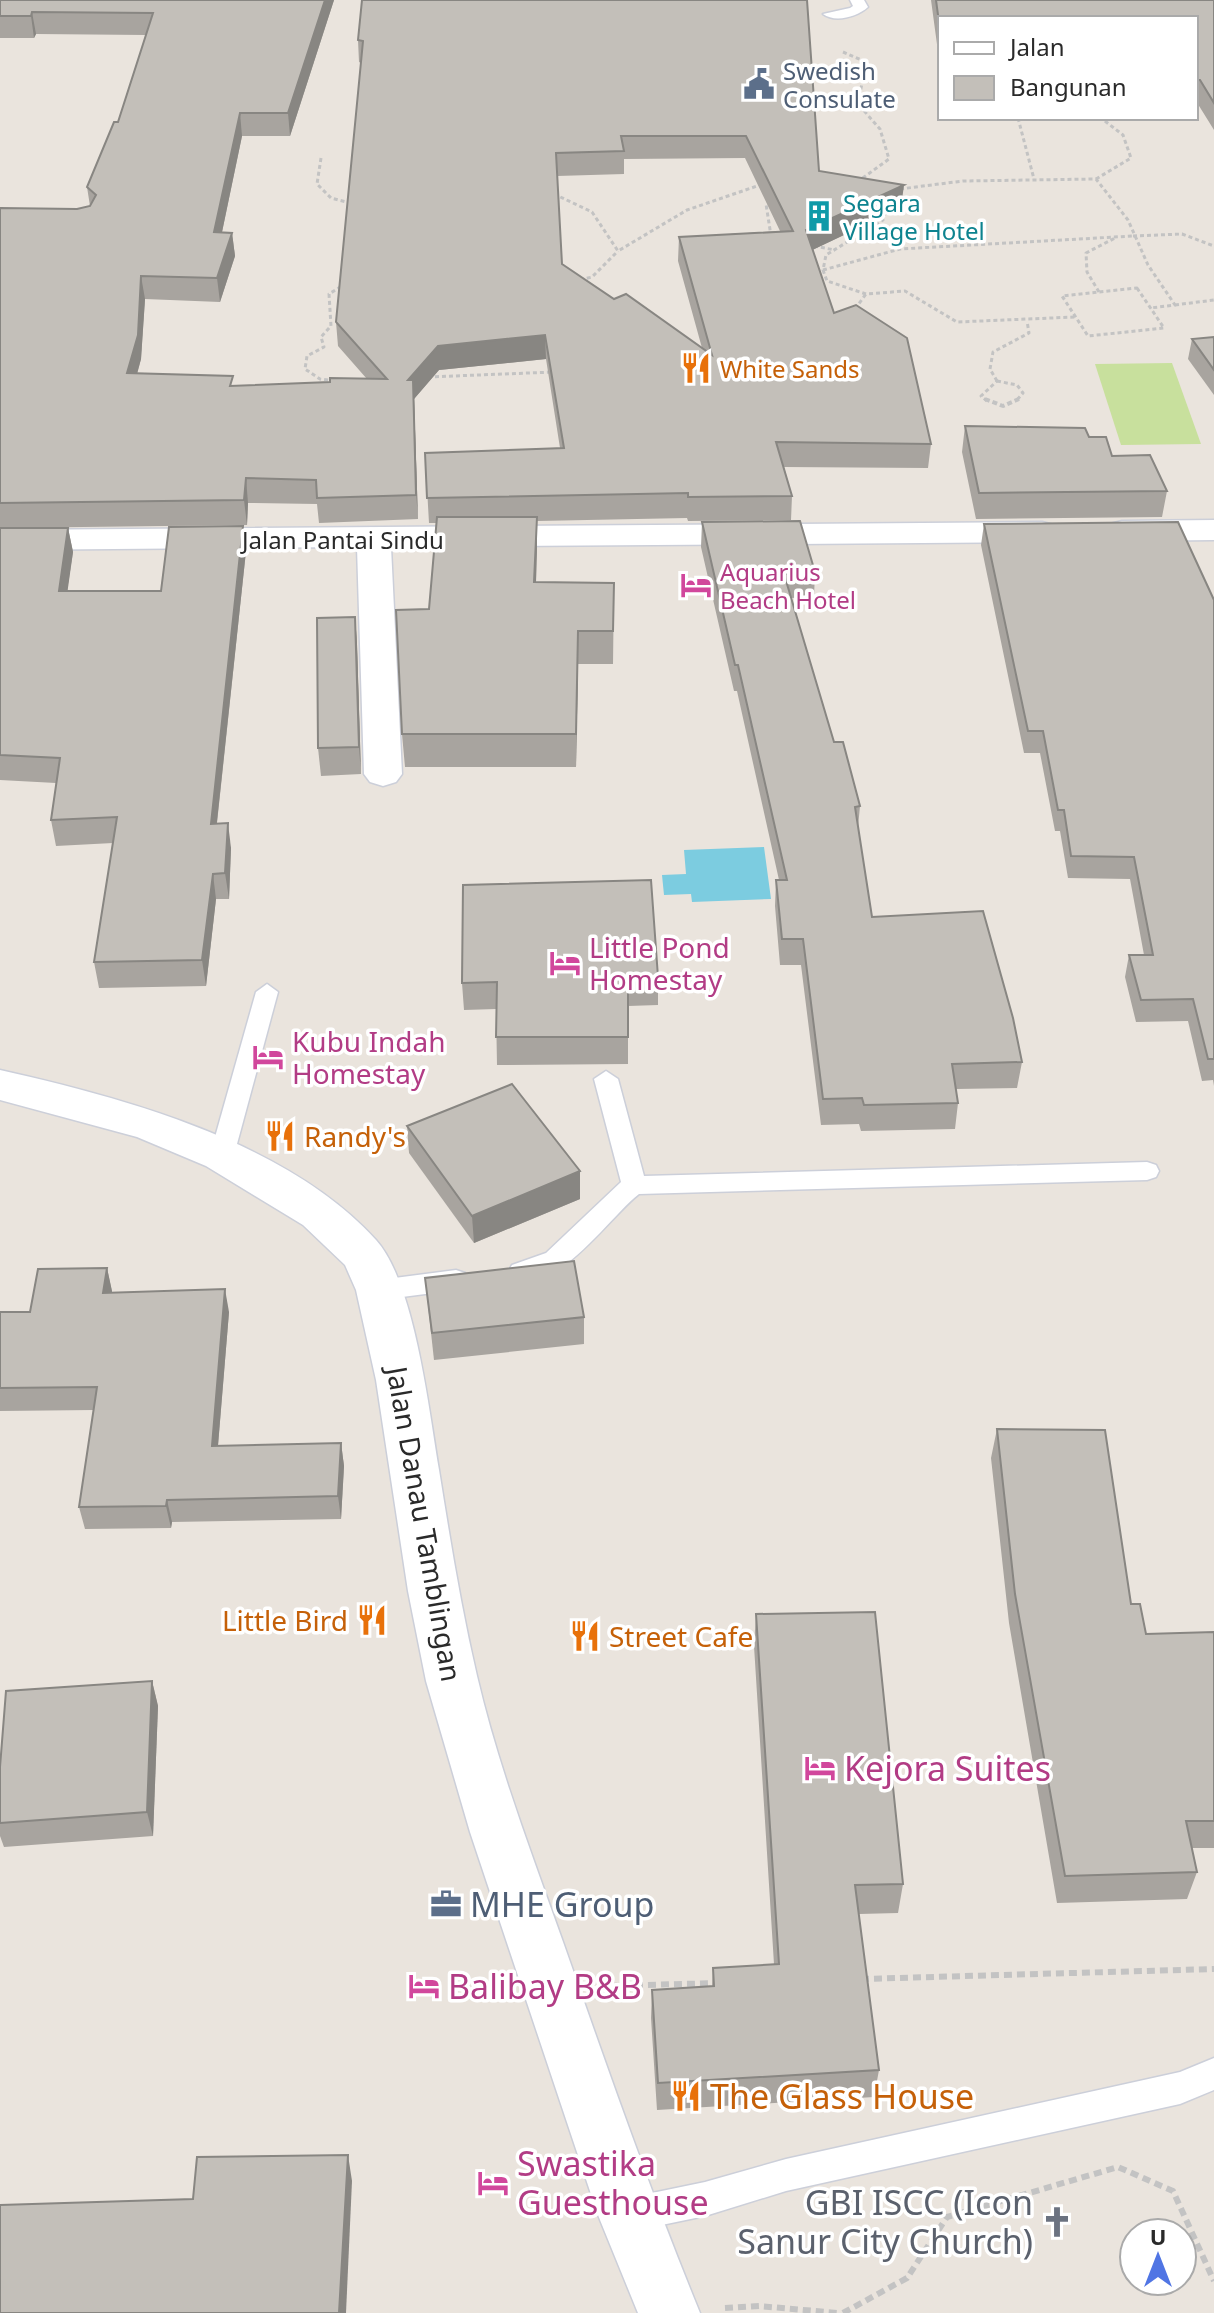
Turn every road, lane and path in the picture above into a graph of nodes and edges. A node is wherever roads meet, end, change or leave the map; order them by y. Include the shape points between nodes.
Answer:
1 (857, 0) edge
2 (830, 14) joint
3 (1019, 120) edge
4 (1104, 120) edge
5 (321, 158) dead end
6 (1034, 179) junction
7 (1096, 179) junction
8 (854, 184) edge
9 (776, 189) edge
10 (547, 190) edge
11 (894, 190) edge
12 (775, 200) edge
13 (353, 204) edge
14 (878, 209) edge
15 (1133, 236) junction
16 (772, 239) edge
17 (809, 245) edge
18 (1214, 246) edge
19 (835, 250) junction
20 (618, 251) junction
21 (823, 270) junction
22 (350, 281) edge
23 (578, 281) edge
24 (1099, 292) junction
25 (866, 294) junction
26 (1214, 300) edge
27 (1175, 305) junction
28 (1150, 308) junction
29 (852, 313) edge
30 (1075, 317) junction
31 (1027, 321) junction
32 (556, 371) edge
33 (415, 377) edge
34 (997, 381) junction
35 (347, 383) edge
36 (1214, 530) edge
37 (374, 539) junction
38 (0, 540) edge
39 (383, 774) dead end
40 (267, 992) dead end
41 (606, 1079) dead end
42 (0, 1085) edge
43 (222, 1155) junction
44 (1147, 1171) dead end
45 (634, 1185) junction
46 (379, 1290) junction
47 (1214, 1969) edge
48 (852, 1979) edge
49 (726, 1983) edge
50 (552, 1988) junction
51 (1214, 2074) edge
52 (628, 2215) junction
53 (1214, 2281) edge
54 (669, 2312) edge
55 (840, 2313) edge

1 - 2 lane via 861,7 853,12
2 - 8 path via 834,48 866,62 858,104 880,129 889,159
3 - 6 path
4 - 7 path via 1123,135 1131,158
5 - 13 path via 317,184 331,198
6 - 7 path
6 - 11 path
7 - 15 path via 1128,220
9 - 20 path via 764,184 696,204
10 - 20 path via 592,212
12 - 16 path via 766,204
14 - 19 path via 883,220
15 - 18 path via 1182,234
15 - 21 path via 900,249
15 - 24 path via 1086,253 1087,272
15 - 27 path
17 - 19 path
19 - 21 path via 826,255
20 - 23 path via 592,277
21 - 25 path via 827,281
22 - 35 path via 329,294 331,326 321,337 324,347 307,356 305,369 320,379
24 - 28 path via 1137,288
24 - 30 path via 1062,296
25 - 29 path
25 - 31 path via 905,291 957,322
26 - 27 path
27 - 28 path
28 - 30 path via 1164,328 1088,336
30 - 31 path
31 - 34 path via 1029,333 993,352 990,369
32 - 33 path
34 - 34 path via 1017,385 1023,393 1018,402 991,405 981,396
36 - 37 street, Jalan Pantai Sindu
37 - 38 street, Jalan Pantai Sindu
37 - 39 street
40 - 43 lane
41 - 45 lane
42 - 43 street, Jalan Danau Tamblingan via 152,1126
43 - 46 street, Jalan Danau Tamblingan via 319,1213 363,1255
44 - 45 lane
45 - 46 lane via 616,1196 547,1266
46 - 50 street, Jalan Danau Tamblingan via 400,1380 452,1681
47 - 48 path
49 - 50 path
50 - 52 street, Jalan Danau Tamblingan
51 - 52 lane via 1180,2088
52 - 54 street, Jalan Danau Tamblingan
53 - 55 path via 1173,2191 1118,2167 947,2217 907,2278
54 - 55 path via 759,2306

